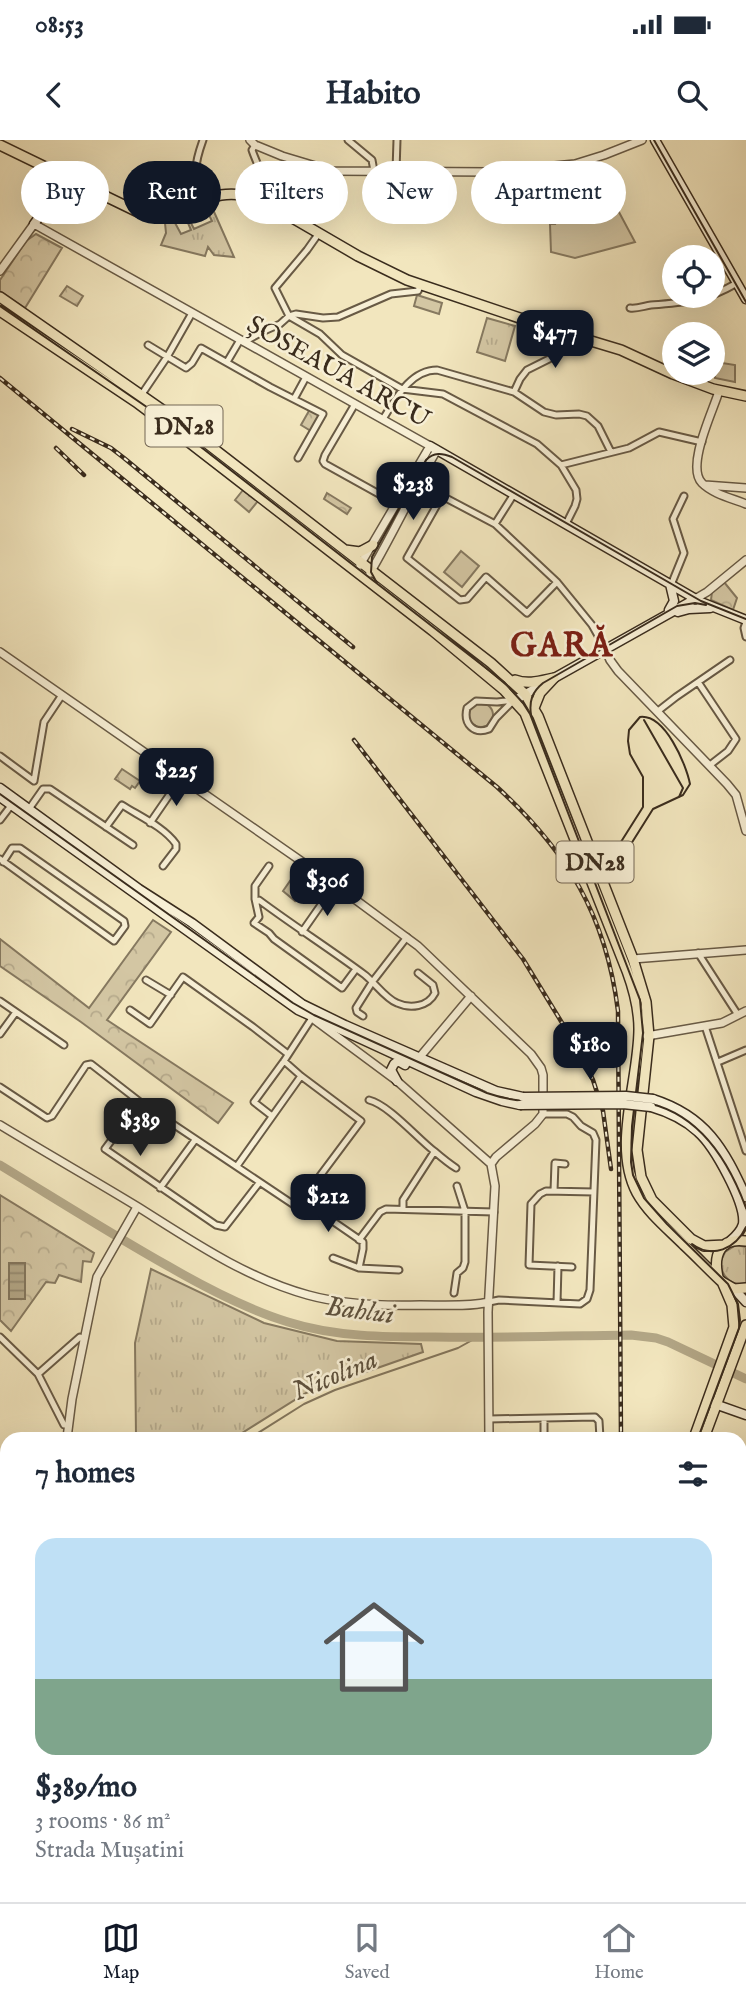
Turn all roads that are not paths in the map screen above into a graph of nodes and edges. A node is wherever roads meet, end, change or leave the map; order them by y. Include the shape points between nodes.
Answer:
1 (203, 140) edge
2 (348, 140) edge
3 (397, 140) edge
4 (642, 140) edge
5 (655, 140) edge
6 (252, 142) edge
7 (0, 147) edge
8 (28, 161) edge
9 (197, 161) edge
10 (257, 161) edge
11 (299, 161) edge
12 (372, 161) edge
13 (396, 161) edge
14 (457, 172) edge
15 (235, 200) edge
16 (109, 202) edge
17 (34, 224) joint
18 (302, 224) edge
19 (318, 233) junction
20 (0, 271) edge
21 (737, 283) junction
22 (420, 286) junction
23 (0, 297) edge
24 (746, 299) edge
25 (629, 308) dead end
26 (0, 311) edge
27 (192, 313) junction
28 (289, 316) junction
29 (565, 334) junction
30 (242, 341) junction
31 (148, 345) dead end
32 (167, 357) junction
33 (227, 362) junction
34 (306, 377) junction
35 (402, 389) junction
36 (714, 389) junction
37 (514, 392) junction
38 (746, 395) edge
39 (139, 398) junction
40 (294, 399) junction
41 (355, 404) junction
42 (383, 419) junction
43 (702, 442) junction
44 (434, 448) junction
45 (611, 452) junction
46 (298, 458) dead end
47 (561, 465) junction
48 (704, 484) junction
49 (732, 487) junction
50 (746, 488) edge
51 (514, 494) junction
52 (684, 496) dead end
53 (724, 496) junction
54 (397, 504) junction
55 (746, 504) edge
56 (495, 524) junction
57 (566, 524) junction
58 (373, 545) junction
59 (344, 550) junction
60 (746, 560) edge
61 (359, 567) junction
62 (369, 575) junction
63 (557, 583) junction
64 (671, 584) junction
65 (695, 599) junction
66 (716, 608) junction
67 (668, 612) junction
68 (746, 621) edge
69 (746, 637) edge
70 (605, 649) junction
71 (0, 652) edge
72 (730, 660) dead end
73 (507, 676) junction
74 (554, 678) junction
75 (698, 682) junction
76 (525, 694) junction
77 (62, 695) junction
78 (514, 700) junction
79 (489, 702) junction
80 (534, 708) junction
81 (658, 711) junction
82 (496, 718) junction
83 (0, 756) edge
84 (710, 765) junction
85 (181, 778) junction
86 (0, 789) edge
87 (746, 793) edge
88 (736, 795) junction
89 (0, 796) edge
90 (13, 802) junction
91 (29, 809) junction
92 (0, 820) edge
93 (150, 823) junction
94 (106, 827) junction
95 (746, 831) edge
96 (133, 845) dead end
97 (2, 861) edge
98 (163, 866) dead end
99 (269, 866) dead end
100 (337, 886) junction
101 (256, 902) junction
102 (302, 932) junction
103 (407, 937) junction
104 (746, 950) edge
105 (698, 953) junction
106 (633, 959) junction
107 (356, 969) junction
108 (418, 973) dead end
109 (146, 980) dead end
110 (373, 981) junction
111 (171, 995) junction
112 (471, 996) junction
113 (0, 1001) edge
114 (130, 1010) dead end
115 (746, 1011) edge
116 (16, 1013) junction
117 (313, 1014) junction
118 (738, 1015) junction
119 (363, 1016) dead end
120 (705, 1026) junction
121 (0, 1034) edge
122 (644, 1036) junction
123 (64, 1045) dead end
124 (429, 1045) junction
125 (746, 1050) edge
126 (288, 1054) junction
127 (419, 1058) junction
128 (284, 1061) junction
129 (718, 1062) junction
130 (432, 1067) junction
131 (301, 1076) junction
132 (397, 1081) junction
133 (0, 1087) edge
134 (369, 1100) dead end
135 (140, 1102) junction
136 (543, 1114) junction
137 (272, 1116) junction
138 (0, 1125) edge
139 (195, 1140) junction
140 (746, 1151) edge
141 (435, 1152) junction
142 (491, 1164) junction
143 (565, 1164) dead end
144 (237, 1166) junction
145 (456, 1168) dead end
146 (259, 1183) junction
147 (457, 1186) dead end
148 (160, 1188) junction
149 (554, 1191) junction
150 (594, 1192) junction
151 (746, 1196) edge
152 (302, 1199) junction
153 (137, 1207) junction
154 (403, 1209) junction
155 (465, 1211) junction
156 (494, 1212) junction
157 (359, 1240) junction
158 (746, 1241) edge
159 (728, 1243) junction
160 (333, 1258) dead end
161 (558, 1266) junction
162 (572, 1267) dead end
163 (359, 1268) junction
164 (399, 1270) dead end
165 (720, 1281) junction
166 (746, 1288) edge
167 (734, 1289) junction
168 (454, 1293) dead end
169 (489, 1302) junction
170 (746, 1302) edge
171 (557, 1303) junction
172 (746, 1325) edge
173 (0, 1337) edge
174 (84, 1339) junction
175 (732, 1349) junction
176 (38, 1374) junction
177 (712, 1403) junction
178 (746, 1415) edge
179 (489, 1419) junction
180 (544, 1419) junction
181 (68, 1426) junction
182 (68, 1432) edge
183 (489, 1432) edge
184 (544, 1432) edge
185 (600, 1432) edge
186 (697, 1432) edge
187 (705, 1432) edge

1 - 9 street
2 - 12 street
3 - 13 street
4 - 14 street via 558,167
5 - 21 main road
6 - 10 street
6 - 11 street
7 - 8 main road
15 - 16 main road via 149,218
17 - 20 street
17 - 27 street, ȘOSEAUA ARCU
18 - 19 main road
19 - 22 main road
19 - 28 street via 275,288
21 - 24 main road
21 - 25 street via 699,301
22 - 28 street via 418,291 391,294 338,317
22 - 29 main road
23 - 39 main road, DN28
26 - 39 main road, DN28
27 - 30 street, ȘOSEAUA ARCU
27 - 32 street
28 - 30 street
28 - 35 street via 320,334 342,355
29 - 36 main road via 632,354
29 - 37 street via 555,356 527,370
30 - 33 street
30 - 34 street, ȘOSEAUA ARCU
31 - 32 street
32 - 33 street via 186,368 201,348
32 - 39 street
33 - 40 street
34 - 40 street
34 - 41 street, ȘOSEAUA ARCU
35 - 37 street via 414,378 437,370
35 - 42 street
35 - 47 street via 443,394 537,444
36 - 38 main road
36 - 43 street
37 - 45 street via 544,412 587,416 598,426
39 - 59 main road, DN28
39 - 61 main road, DN28
40 - 46 street via 323,414
41 - 42 street, ȘOSEAUA ARCU
41 - 54 street via 323,461
42 - 44 street, ȘOSEAUA ARCU
43 - 45 street via 659,432
43 - 48 street via 696,466
44 - 51 main road, ȘOSEAUA ARCU
44 - 54 street
44 - 62 street
45 - 47 street
47 - 57 street via 575,486 577,499
48 - 49 street
48 - 53 street
49 - 50 street
49 - 53 street via 725,489
51 - 56 street
51 - 57 main road, ȘOSEAUA ARCU
52 - 64 street via 673,522 684,555
53 - 55 street
54 - 58 street
56 - 63 street
56 - 63 street via 443,496 407,558 460,600 486,577 527,613
57 - 64 main road, ȘOSEAUA ARCU
58 - 59 main road via 360,552
58 - 61 street
59 - 61 main road, DN28
60 - 65 street
61 - 62 main road, DN28
62 - 73 main road, DN28
62 - 78 main road, DN28
63 - 70 street via 592,625
64 - 65 main road, ȘOSEAUA ARCU
64 - 67 main road via 674,601
65 - 66 main road, ȘOSEAUA ARCU
65 - 67 main road
66 - 67 main road
66 - 68 main road, ȘOSEAUA ARCU
67 - 70 main road
68 - 69 street
70 - 74 main road
70 - 81 street via 618,671
71 - 77 street
72 - 75 street
73 - 74 main road via 523,683
73 - 76 main road, DN28
74 - 76 main road
74 - 80 main road
75 - 81 street
75 - 84 street via 736,739
76 - 78 main road
76 - 80 main road, DN28
77 - 83 street via 44,722 34,781
77 - 85 street
78 - 79 street
78 - 82 street
78 - 122 main road, DN28 via 528,720 627,971
79 - 82 street
79 - 82 street via 469,705 466,722 482,731 493,726
80 - 106 main road, DN28
81 - 84 street
84 - 88 street
85 - 93 street
85 - 100 street
86 - 90 main road
87 - 88 street
88 - 95 street
89 - 90 main road
90 - 91 main road
90 - 92 street
90 - 117 main road via 290,1006
91 - 94 street via 43,789 50,789
91 - 117 main road
93 - 94 street via 122,805
93 - 98 street via 176,844
94 - 96 street
97 - 97 street via 12,848 20,848 124,920 125,926 114,941
99 - 101 street via 255,886
100 - 102 street
100 - 103 street
101 - 102 street
101 - 107 street via 259,917 254,923 342,988
102 - 107 street
103 - 110 street
103 - 112 street
104 - 105 street
105 - 106 street
105 - 118 street
106 - 122 main road, DN28 via 646,1002
107 - 110 street
108 - 110 street via 433,985 435,993 410,1007 395,1003
109 - 111 street
110 - 119 street via 356,1008
111 - 114 street via 150,1024
111 - 126 street via 183,978
112 - 124 street
112 - 136 street via 537,1060 543,1075
113 - 116 street
115 - 118 street
116 - 121 street
116 - 123 street
117 - 126 street
117 - 127 main road
117 - 130 main road
117 - 132 street
118 - 120 street
120 - 122 street
120 - 129 street
122 - 159 main road, DN28 via 637,1150 644,1185 652,1200 696,1243 711,1247
122 - 165 main road, DN28 via 628,1126 627,1163 637,1192 657,1219
124 - 127 street
124 - 130 street
125 - 129 street
126 - 128 street
127 - 130 main road
128 - 131 street
128 - 137 street via 254,1102
129 - 140 street
130 - 132 main road via 422,1072 398,1061 391,1070
130 - 151 main road, bridge via 511,1095 636,1097 676,1108 714,1138
130 - 159 main road, bridge via 477,1092 520,1105 633,1104 673,1115 712,1148 743,1209 743,1222
131 - 137 street
131 - 152 street via 360,1121
132 - 142 street
133 - 135 street via 47,1118 91,1064
134 - 141 street
135 - 139 street
135 - 148 street via 105,1149
136 - 142 street
136 - 150 street via 573,1116 593,1133 597,1157
137 - 144 street
138 - 153 street
139 - 144 street
139 - 148 street
141 - 145 street
141 - 154 street via 403,1200
142 - 156 street
143 - 149 street via 555,1163
144 - 146 street
146 - 148 street via 225,1227 216,1226
146 - 152 street via 297,1207
147 - 155 street
149 - 150 street
149 - 161 street via 540,1194 531,1205 529,1265
150 - 171 street via 587,1299 580,1304
152 - 157 street
153 - 169 street via 235,1266 311,1296 401,1306
153 - 174 street via 97,1278
154 - 155 street
154 - 157 street via 380,1212
155 - 156 street
155 - 168 street via 465,1266 457,1273
156 - 169 street
157 - 163 street via 363,1242
158 - 159 main road, DN28
159 - 165 main road, DN28 via 716,1258
160 - 163 street
161 - 162 street
161 - 171 street
163 - 164 street
165 - 167 main road, DN28
165 - 175 main road, DN28 via 735,1318
166 - 167 main road
167 - 170 main road
169 - 171 street
169 - 179 street
172 - 175 main road, DN28
173 - 176 street
174 - 176 street via 80,1337
174 - 181 street
175 - 177 main road, DN28
176 - 181 street
177 - 178 main road
177 - 186 main road, DN28
177 - 187 main road, DN28
179 - 180 street
179 - 183 street
180 - 184 street
180 - 185 street via 594,1417
181 - 182 street

